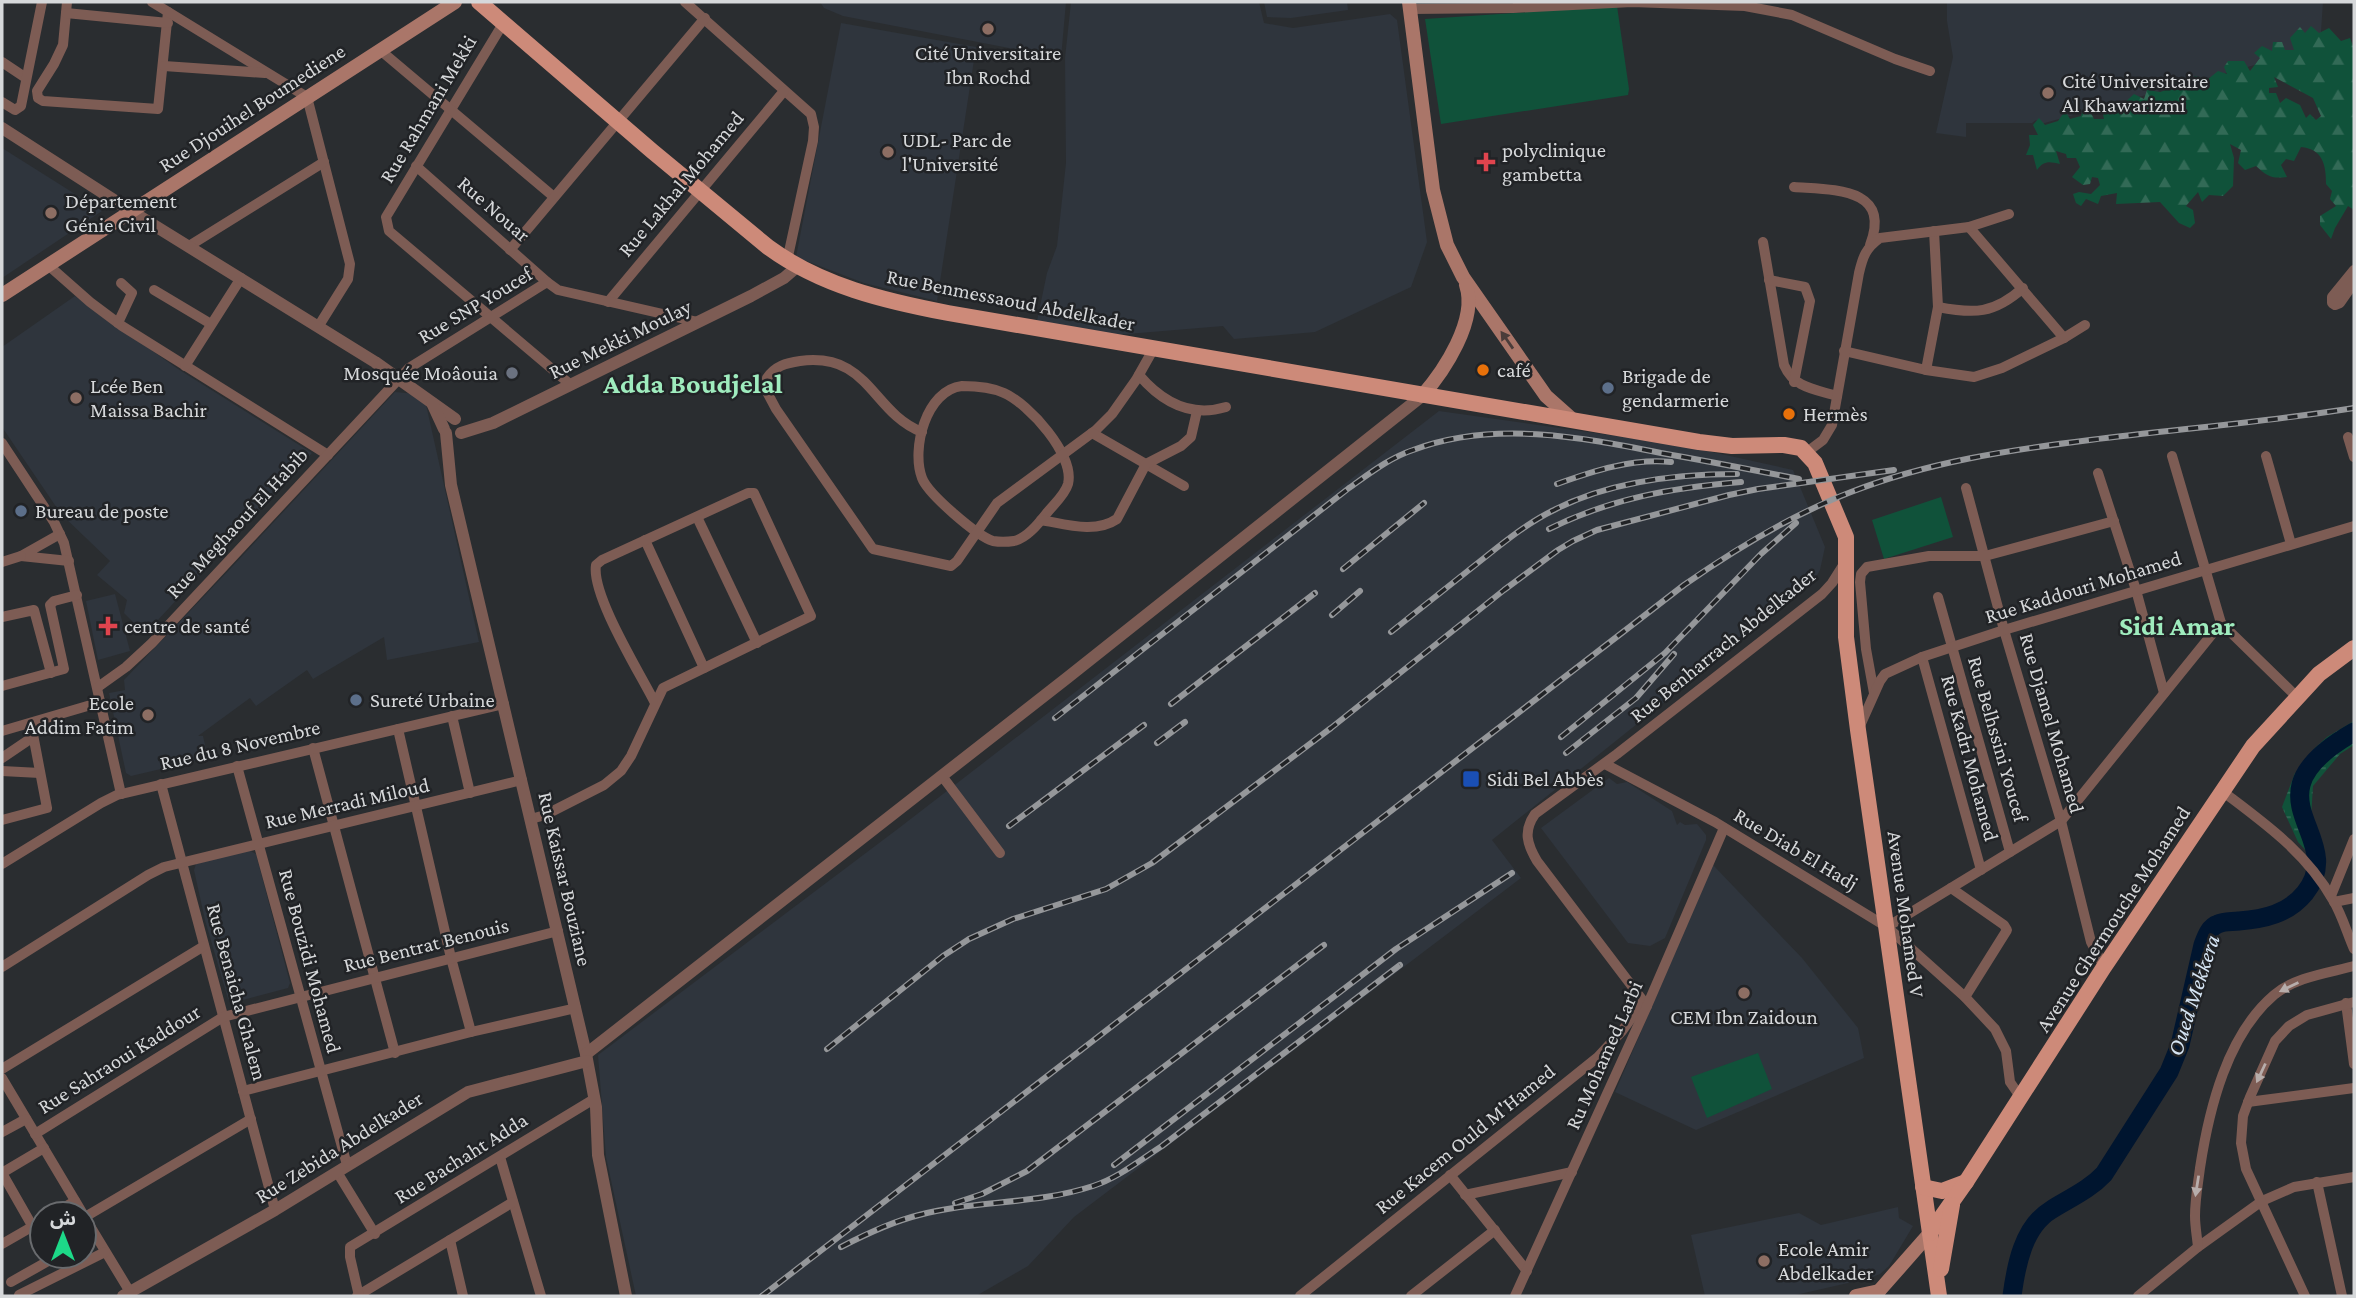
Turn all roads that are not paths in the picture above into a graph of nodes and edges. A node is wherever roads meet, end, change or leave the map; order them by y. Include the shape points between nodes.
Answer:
1 (42, 2) edge
2 (67, 2) edge
3 (152, 2) edge
4 (455, 2) edge
5 (479, 2) edge
6 (685, 2) edge
7 (1632, 2) edge
8 (1556, 4) edge
9 (1410, 6) edge
10 (66, 13) junction
11 (168, 17) junction
12 (705, 18) junction
13 (504, 22) junction
14 (380, 50) junction
15 (2, 62) edge
16 (164, 66) junction
17 (1930, 71) dead end
18 (267, 74) junction
19 (26, 78) junction
20 (784, 91) junction
21 (307, 97) junction
22 (2, 102) edge
23 (451, 109) junction
24 (618, 121) junction
25 (2, 128) edge
26 (324, 162) junction
27 (416, 166) junction
28 (1794, 187) dead end
29 (701, 191) junction
30 (554, 197) junction
31 (131, 211) junction
32 (2010, 214) dead end
33 (1969, 227) junction
34 (1934, 231) junction
35 (1763, 242) dead end
36 (1870, 245) junction
37 (189, 246) junction
38 (510, 250) junction
39 (793, 264) junction
40 (48, 265) junction
41 (1464, 277) junction
42 (241, 278) junction
43 (1769, 280) junction
44 (547, 282) junction
45 (121, 283) dead end
46 (2023, 288) junction
47 (154, 290) dead end
48 (2, 295) edge
49 (608, 302) junction
50 (1938, 307) junction
51 (492, 317) junction
52 (698, 322) junction
53 (118, 323) junction
54 (211, 324) junction
55 (2085, 325) dead end
56 (318, 327) junction
57 (2064, 338) junction
58 (1154, 348) junction
59 (1844, 351) junction
60 (184, 366) junction
61 (1926, 370) junction
62 (1139, 375) junction
63 (399, 378) junction
64 (1794, 382) junction
65 (571, 385) junction
66 (1422, 396) junction
67 (1546, 396) junction
68 (1837, 396) junction
69 (1226, 407) dead end
70 (1197, 411) junction
71 (1539, 414) junction
72 (1573, 420) junction
73 (454, 428) junction
74 (922, 432) junction
75 (1092, 433) junction
76 (2348, 437) dead end
77 (2, 443) edge
78 (1807, 452) junction
79 (1063, 454) junction
80 (328, 455) junction
81 (2172, 456) dead end
82 (2266, 456) dead end
83 (2354, 457) edge
84 (1146, 464) junction
85 (2098, 472) dead end
86 (1184, 486) dead end
87 (1966, 488) dead end
88 (697, 517) junction
89 (1041, 520) junction
90 (2114, 520) junction
91 (2354, 526) edge
92 (976, 530) junction
93 (60, 534) junction
94 (645, 540) junction
95 (2291, 544) junction
96 (21, 556) junction
97 (1985, 556) junction
98 (1846, 559) junction
99 (69, 561) junction
100 (2, 562) edge
101 (2204, 570) junction
102 (2136, 590) junction
103 (77, 594) junction
104 (1938, 597) dead end
105 (2, 617) edge
106 (2221, 623) junction
107 (2004, 630) junction
108 (757, 643) junction
109 (1952, 647) junction
110 (2354, 648) edge
111 (1922, 657) junction
112 (704, 668) junction
113 (51, 673) junction
114 (2, 686) edge
115 (98, 687) junction
116 (2164, 693) junction
117 (1874, 694) junction
118 (2297, 696) junction
119 (101, 702) junction
120 (655, 703) junction
121 (504, 704) junction
122 (452, 716) junction
123 (31, 724) junction
124 (398, 729) junction
125 (1858, 730) junction
126 (2, 731) edge
127 (33, 737) junction
128 (313, 748) junction
129 (2, 758) edge
130 (1605, 764) junction
131 (237, 766) junction
132 (2, 771) edge
133 (40, 773) junction
134 (942, 776) junction
135 (522, 780) junction
136 (161, 784) junction
137 (2221, 791) junction
138 (470, 793) junction
139 (121, 794) junction
140 (416, 806) junction
141 (531, 819) junction
142 (2, 820) edge
143 (2061, 821) junction
144 (333, 825) junction
145 (1724, 828) junction
146 (2354, 839) edge
147 (258, 844) junction
148 (2010, 852) junction
149 (1000, 853) dead end
150 (182, 862) junction
151 (2, 864) edge
152 (1981, 870) junction
153 (1951, 888) junction
154 (2354, 898) edge
155 (2333, 899) junction
156 (1887, 927) junction
157 (558, 931) junction
158 (204, 946) junction
159 (2354, 949) edge
160 (452, 958) junction
161 (2354, 966) edge
162 (2, 967) edge
163 (2104, 967) junction
164 (375, 978) junction
165 (300, 997) junction
166 (1965, 998) junction
167 (2350, 1003) edge
168 (1645, 1004) junction
169 (576, 1008) junction
170 (223, 1017) junction
171 (471, 1032) junction
172 (395, 1052) junction
173 (587, 1057) junction
174 (2354, 1064) edge
175 (2, 1069) edge
176 (321, 1071) junction
177 (2, 1078) edge
178 (2354, 1088) edge
179 (243, 1091) junction
180 (594, 1098) junction
181 (2021, 1098) junction
182 (2248, 1102) junction
183 (26, 1119) junction
184 (251, 1119) junction
185 (2, 1132) edge
186 (35, 1134) junction
187 (44, 1148) junction
188 (500, 1157) junction
189 (342, 1168) junction
190 (1572, 1172) junction
191 (2, 1173) edge
192 (1450, 1175) junction
193 (2354, 1177) edge
194 (1966, 1182) junction
195 (2317, 1182) junction
196 (1923, 1187) junction
197 (1465, 1195) junction
198 (74, 1200) edge
199 (1953, 1201) junction
200 (2262, 1201) junction
201 (513, 1202) junction
202 (98, 1208) edge
203 (275, 1210) junction
204 (28, 1219) edge
205 (28, 1228) edge
206 (1495, 1230) junction
207 (1930, 1233) junction
208 (375, 1234) junction
209 (98, 1240) edge
210 (450, 1240) junction
211 (2, 1244) edge
212 (2198, 1247) junction
213 (105, 1252) junction
214 (30, 1270) edge
215 (56, 1270) edge
216 (1527, 1271) junction
217 (59, 1276) junction
218 (6, 1284) edge
219 (126, 1294) edge
220 (1883, 1294) edge
221 (19, 1296) edge
222 (358, 1296) edge
223 (463, 1296) edge
224 (541, 1296) edge
225 (626, 1296) edge
226 (1300, 1296) edge
227 (1411, 1296) edge
228 (1515, 1296) edge
229 (1857, 1296) edge
230 (1939, 1296) edge
231 (2138, 1296) edge
232 (2305, 1296) edge
233 (2342, 1296) edge

1 - 19 street
2 - 10 street
3 - 11 street
4 - 14 main road, Rue Djouihel Boumediene
5 - 13 main road, Rue Benmessaoud Abdelkader
6 - 12 street
7 - 8 street
7 - 17 street via 1745,6 1792,15
8 - 9 street
9 - 41 main road via 1433,190 1447,245
10 - 11 street
10 - 16 street via 63,45 37,91 41,100 156,109
11 - 16 street
11 - 18 street
12 - 20 street
12 - 24 street
13 - 23 street, Rue Rahmani Mekki
13 - 24 main road, Rue Benmessaoud Abdelkader
14 - 21 main road, Rue Djouihel Boumediene
14 - 23 street
15 - 19 street
16 - 18 street
18 - 21 street
19 - 22 street via 19,109
20 - 29 street, Rue Lakhal Mohamed
20 - 39 street via 811,114 814,127
21 - 26 street
21 - 31 main road, Rue Djouihel Boumediene
23 - 27 street, Rue Rahmani Mekki
23 - 30 street
24 - 29 main road, Rue Benmessaoud Abdelkader
24 - 30 street
25 - 31 street
26 - 37 street
26 - 56 street via 350,272
27 - 38 street, Rue Nouar
27 - 51 street, Rue Rahmani Mekki via 386,217 389,231
28 - 36 street via 1840,191 1865,199 1874,217
29 - 39 main road, Rue Benmessaoud Abdelkader
29 - 49 street, Rue Lakhal Mohamed
30 - 38 street
31 - 37 street
31 - 40 main road, Rue Djouihel Boumediene
32 - 33 street
33 - 34 street
33 - 46 street
34 - 36 street via 1881,238
34 - 50 street
35 - 43 street
36 - 59 street via 1861,263
37 - 42 street
38 - 44 street, Rue Nouar
39 - 52 street, Rue Mekki Moulay via 784,278
39 - 58 main road, Rue Benmessaoud Abdelkader via 832,282 907,305
40 - 48 main road, Rue Djouihel Boumediene
40 - 53 street
41 - 66 main road via 1468,306 1459,338
67 -> 41 main road
42 - 54 street
42 - 56 street
43 - 64 street via 1784,365
43 - 64 street via 1805,287 1809,293
44 - 49 street, Rue SNP Youcef via 555,290
44 - 51 street, Rue SNP Youcef
45 - 53 street via 132,293
46 - 50 street via 1992,309
46 - 57 street
47 - 54 street
49 - 52 street, Rue SNP Youcef
50 - 61 street
51 - 63 street, Rue SNP Youcef
51 - 65 street
52 - 65 street, Rue Mekki Moulay
53 - 60 street
54 - 60 street
55 - 57 street
56 - 63 street
57 - 61 street via 1974,377
58 - 62 street
58 - 66 main road, Rue Benmessaoud Abdelkader
59 - 61 street
59 - 68 street
60 - 80 street
62 - 70 street via 1163,398
62 - 75 street via 1112,414
63 - 73 street via 430,400
63 - 80 street, Rue Meghaouf El Habib
64 - 68 street
65 - 73 street, Rue Mekki Moulay via 493,423
66 - 71 main road, Rue Benmessaoud Abdelkader
66 - 134 street
67 - 71 main road
67 - 72 main road
68 - 78 street via 1828,433
69 - 70 street
70 - 84 street via 1191,438
71 - 72 main road, Rue Benmessaoud Abdelkader
72 - 78 main road, Rue Benmessaoud Abdelkader via 1699,442 1784,445
73 - 121 street, Rue Kaissar Bouziane via 449,473
74 - 79 street via 925,418 948,390 990,388 1023,405
74 - 92 street via 923,482
74 - 92 street via 892,414 866,382 845,368 801,361 778,367 767,378 768,394 776,409 874,550 953,565
75 - 79 street
75 - 84 street
76 - 83 street
77 - 93 street
78 - 98 main road, Avenue Mohamed V via 1846,537
79 - 89 street via 1067,487
79 - 92 street via 997,503
80 - 115 street, Rue Meghaouf El Habib via 152,643
81 - 101 street
82 - 95 street
84 - 86 street
84 - 89 street via 1123,511 1109,525 1082,527
85 - 90 street
87 - 97 street, Rue Djamel Mohamed
88 - 94 street
88 - 108 street
88 - 108 street via 748,493 755,494 812,613
89 - 92 street via 1016,541 993,541
90 - 97 street
90 - 102 street
91 - 95 street, Rue Kaddouri Mohamed
93 - 96 street
93 - 99 street
94 - 112 street
94 - 120 street via 597,563 596,570 608,612
95 - 101 street, Rue Kaddouri Mohamed
96 - 99 street
96 - 100 street
97 - 107 street, Rue Djamel Mohamed
97 - 117 street via 1929,556 1867,568 1861,574
98 - 125 main road, Avenue Mohamed V via 1846,637
98 - 130 street, Rue Benharrach Abdelkader via 1822,594
99 - 103 street
101 - 102 street, Rue Kaddouri Mohamed
101 - 106 street
102 - 107 street, Rue Kaddouri Mohamed
102 - 116 street
103 - 113 street via 50,604 65,666
103 - 115 street
104 - 109 street, Rue Belhssini Youcef
105 - 113 street via 34,610
106 - 116 street
106 - 118 street
107 - 109 street, Rue Kaddouri Mohamed
107 - 143 street, Rue Djamel Mohamed
108 - 112 street
109 - 111 street, Rue Kaddouri Mohamed
109 - 148 street, Rue Belhssini Youcef
110 - 118 main road, Avenue Ghermouche Mohamed
111 - 117 street, Rue Kaddouri Mohamed via 1885,674
111 - 152 street, Rue Kadri Mohamed
112 - 120 street via 663,688
113 - 114 street
115 - 119 street
116 - 143 street
117 - 125 street, Rue Kaddouri Mohamed
118 - 137 main road, Avenue Ghermouche Mohamed
119 - 123 street
119 - 139 street
120 - 141 street via 621,771 604,785
121 - 122 street, Rue du 8 Novembre
121 - 135 street, Rue Kaissar Bouziane
122 - 124 street, Rue du 8 Novembre
122 - 138 street
123 - 126 street
123 - 127 street
124 - 128 street, Rue du 8 Novembre
124 - 140 street
125 - 156 main road, Avenue Mohamed V
127 - 129 street
127 - 133 street
128 - 131 street, Rue du 8 Novembre
128 - 144 street
130 - 145 street, Rue Diab El Hadj
130 - 168 street, Rue Benharrach Abdelkader via 1535,814 1527,837 1537,861
131 - 136 street, Rue du 8 Novembre
131 - 147 street, Rue Bouzidi Mohamed
132 - 133 street
133 - 142 street via 47,808
134 - 149 street
134 - 173 street
135 - 138 street, Rue Merradi Miloud
135 - 141 street, Rue Kaissar Bouziane
136 - 139 street, Rue du 8 Novembre
136 - 150 street, Rue Benaicha Ghalem
137 - 155 street via 2302,856
137 - 163 main road, Avenue Ghermouche Mohamed
138 - 140 street, Rue Merradi Miloud
139 - 151 street, Rue du 8 Novembre
140 - 144 street, Rue Merradi Miloud
140 - 160 street
141 - 157 street, Rue Kaissar Bouziane
143 - 148 street
143 - 163 street, Rue Djamel Mohamed via 2091,942
144 - 147 street, Rue Merradi Miloud
144 - 164 street
145 - 156 street, Rue Diab El Hadj
145 - 168 street, Ru Mohamed Larbi
146 - 155 street
147 - 150 street, Rue Merradi Miloud
147 - 165 street, Rue Bouzidi Mohamed
148 - 152 street
150 - 158 street, Rue Benaicha Ghalem
150 - 162 street, Rue Merradi Miloud via 148,874
152 - 153 street
153 - 156 street
153 - 166 street via 2007,930
154 - 155 street
155 - 159 street
156 - 166 street, Rue Diab El Hadj
156 - 196 main road, Avenue Mohamed V
157 - 160 street, Rue Bentrat Benouis
157 - 169 street, Rue Kaissar Bouziane
158 - 170 street, Rue Benaicha Ghalem
158 - 175 street
160 - 164 street, Rue Bentrat Benouis
160 - 171 street
161 -> 212 street via 2305,979 2276,993 2236,1046 2207,1127 2195,1199
163 - 181 main road, Avenue Ghermouche Mohamed
164 - 165 street, Rue Bentrat Benouis
164 - 172 street
165 - 170 street, Rue Bentrat Benouis
165 - 176 street, Rue Bouzidi Mohamed
166 - 181 street, Rue Diab El Hadj via 2003,1041 2010,1082
167 - 174 street
167 -> 182 street via 2289,1026 2276,1041
168 - 190 street, Ru Mohamed Larbi
168 - 192 street, Rue Kacem Ould M'Hamed via 1598,1057
169 - 171 street
169 - 173 street, Rue Kaissar Bouziane
170 - 179 street, Rue Benaicha Ghalem
170 - 186 street, Rue Sahraoui Kaddour
171 - 172 street
172 - 176 street
173 - 180 street, Rue Kaissar Bouziane
173 - 189 street, Rue Zebida Abdelkader via 468,1092
176 - 179 street
176 - 189 street, Rue Bouzidi Mohamed
177 - 183 street
178 - 182 street
179 - 184 street, Rue Benaicha Ghalem
180 - 188 street, Rue Bachaht Adda
180 - 225 street, Rue Kaissar Bouziane via 598,1155
181 - 194 main road, Avenue Ghermouche Mohamed
182 - 200 street via 2241,1143 2246,1169
183 - 185 street
183 - 186 street
184 - 202 street
184 - 203 street, Rue Benaicha Ghalem
186 - 187 street
187 - 191 street
187 - 198 street
188 - 201 street
188 - 208 street, Rue Bachaht Adda
189 - 203 street, Rue Zebida Abdelkader
189 - 208 street, Rue Bouzidi Mohamed
190 - 197 street
190 - 216 street, Ru Mohamed Larbi
191 - 204 street
192 - 197 street
192 - 226 street, Rue Kacem Ould M'Hamed
193 - 195 street
194 - 196 main road via 1942,1191
194 - 199 main road, Avenue Ghermouche Mohamed
195 - 200 street
195 - 233 street
196 - 207 main road, Avenue Mohamed V
197 - 206 street
199 - 207 main road, Avenue Ghermouche Mohamed
199 - 230 main road
200 - 212 street
200 - 232 street
201 - 210 street
201 - 224 street
203 - 219 street, Rue Zebida Abdelkader
205 - 211 street
206 - 216 street
206 - 227 street
207 - 220 main road
207 - 230 main road, Avenue Mohamed V
208 - 222 street, Rue Bachaht Adda via 349,1250
209 - 213 street
210 - 222 street
210 - 223 street
212 - 231 street
213 - 217 street
213 - 219 street
214 - 218 street
215 - 217 street
216 - 228 street, Ru Mohamed Larbi
217 - 221 street
218 - 221 street
220 - 229 main road

